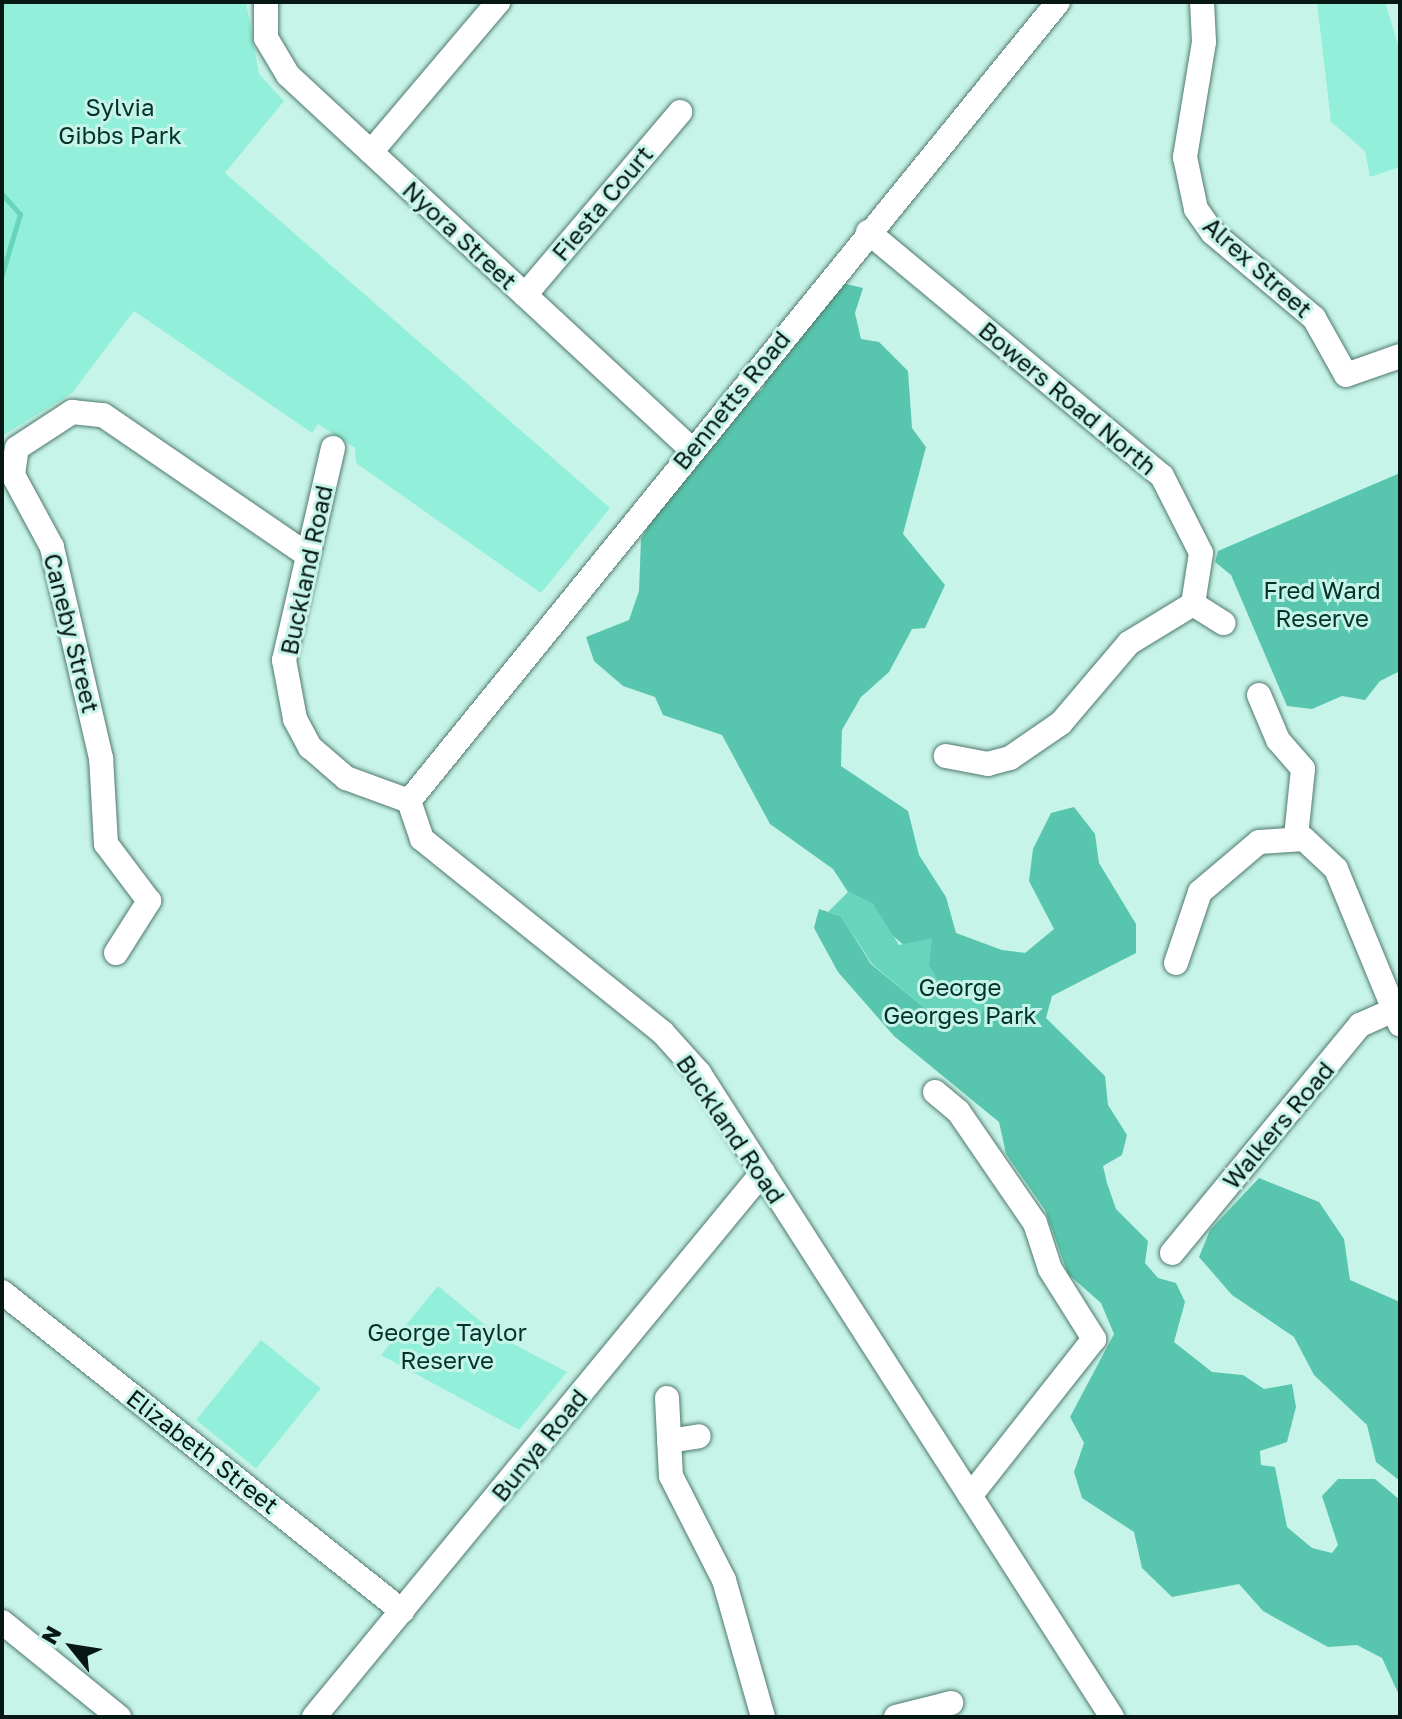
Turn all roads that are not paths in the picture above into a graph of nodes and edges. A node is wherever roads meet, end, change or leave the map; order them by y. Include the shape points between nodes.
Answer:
1 (266, 2) edge
2 (498, 2) edge
3 (1058, 2) edge
4 (1202, 2) edge
5 (680, 112) dead end
6 (371, 152) junction
7 (868, 232) junction
8 (525, 295) junction
9 (1400, 356) edge
10 (333, 448) dead end
11 (691, 449) junction
12 (306, 554) junction
13 (1193, 604) junction
14 (1224, 623) dead end
15 (1259, 695) dead end
16 (946, 756) dead end
17 (409, 801) junction
18 (1296, 837) junction
19 (116, 953) dead end
20 (1176, 963) dead end
21 (1392, 972) edge
22 (1397, 1017) edge
23 (935, 1092) dead end
24 (763, 1172) junction
25 (1172, 1253) dead end
26 (2, 1292) edge
27 (667, 1398) dead end
28 (699, 1436) dead end
29 (669, 1441) junction
30 (970, 1496) junction
31 (402, 1611) junction
32 (2, 1622) edge
33 (951, 1703) dead end
34 (119, 1717) edge
35 (314, 1717) edge
36 (763, 1717) edge
37 (896, 1717) edge
38 (1112, 1717) edge

1 - 6 street, Nyora Street via 273,55
2 - 6 street
3 - 7 street, Bennetts Road
4 - 9 street, Alrex Street via 1204,42 1185,157 1196,209 1213,233 1314,318 1346,375
5 - 8 street, Fiesta Court
6 - 8 street, Nyora Street
7 - 11 street, Bennetts Road
7 - 13 street, Bowers Road North via 1162,476 1201,553
8 - 11 street, Nyora Street
10 - 12 street, Buckland Road
11 - 17 street, Bennetts Road
12 - 17 street, Buckland Road via 284,660 295,719 310,747 346,778
12 - 19 street, Caneby Street via 103,415 72,412 17,448 13,475 52,547 101,758 106,844 149,901
13 - 14 street
13 - 16 street via 1129,643 1067,716 1010,758 988,764
15 - 18 street via 1278,740 1303,769
17 - 24 street, Buckland Road via 422,839 663,1033 699,1073
18 - 20 street via 1259,842 1200,892
18 - 21 street via 1329,858
21 - 22 street
22 - 25 street, Walkers Road via 1360,1025
23 - 30 street via 958,1111 1035,1223 1050,1269 1094,1339
24 - 30 street, Buckland Road
24 - 31 street, Bunya Road
26 - 31 street, Elizabeth Street
27 - 29 street
28 - 29 street
29 - 36 street via 671,1476 724,1580
30 - 38 street, Buckland Road
31 - 35 street, Bunya Road
32 - 34 street
33 - 37 street

